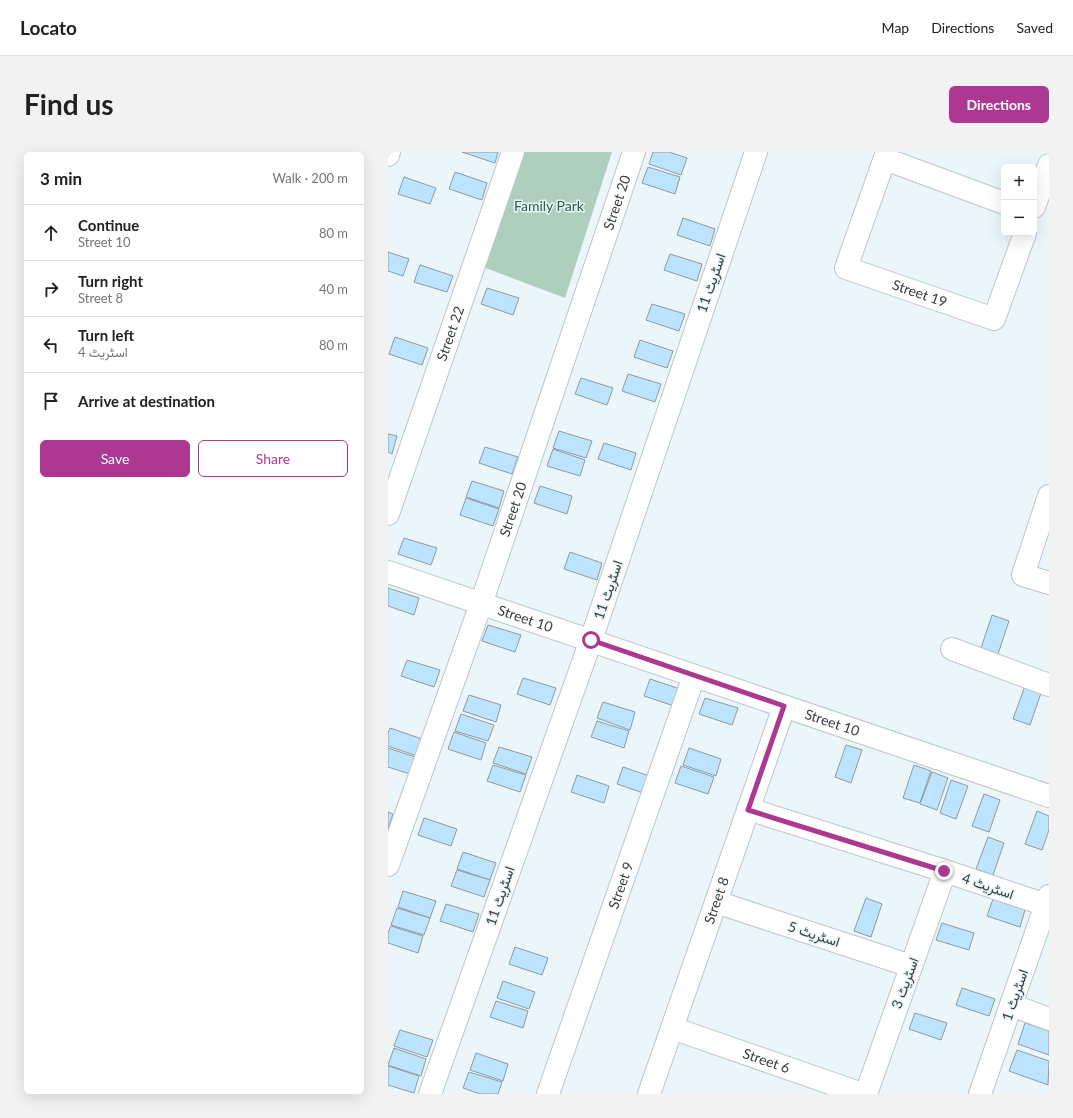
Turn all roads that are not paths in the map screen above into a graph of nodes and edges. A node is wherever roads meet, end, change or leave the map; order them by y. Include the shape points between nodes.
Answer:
1 (389, 152) edge
2 (513, 152) edge
3 (634, 152) edge
4 (756, 152) edge
5 (388, 155) edge
6 (886, 156) edge
7 (1049, 165) edge
8 (1036, 200) edge
9 (1001, 202) edge
10 (1024, 236) edge
11 (1049, 496) edge
12 (388, 514) edge
13 (388, 572) edge
14 (1049, 583) edge
15 (481, 604) junction
16 (591, 640) junction
17 (952, 649) dead end
18 (694, 676) junction
19 (1049, 685) edge
20 (784, 706) junction
21 (1049, 796) edge
22 (748, 810) junction
23 (390, 852) edge
24 (944, 871) junction
25 (1047, 901) edge
26 (716, 902) junction
27 (911, 966) junction
28 (1011, 1005) junction
29 (1049, 1019) edge
30 (672, 1028) junction
31 (430, 1094) edge
32 (548, 1094) edge
33 (649, 1094) edge
34 (862, 1094) edge
35 (866, 1094) edge
36 (980, 1094) edge

1 - 5 street
2 - 12 street, Street 22
3 - 15 street, Street 20
4 - 16 street, اسٹریٹ 11
6 - 9 street
6 - 10 street, Street 19 via 846,268 994,319
7 - 8 street
11 - 14 street via 1023,575
13 - 15 street, Street 10
15 - 16 street, Street 10
15 - 23 street, Street 20
16 - 18 street, Street 10
16 - 31 street, اسٹریٹ 11
17 - 19 street
18 - 20 street, Street 10
18 - 32 street, Street 9
20 - 21 street, Street 10
20 - 22 street, Street 8
22 - 24 street, اسٹریٹ 4
22 - 26 street, Street 8
24 - 25 street, اسٹریٹ 4
24 - 27 street, اسٹریٹ 3
25 - 28 street, اسٹریٹ 1
26 - 27 street, اسٹریٹ 5
26 - 30 street, Street 8
27 - 35 street, اسٹریٹ 3
28 - 29 street
28 - 36 street, اسٹریٹ 1
30 - 33 street, Street 8
30 - 34 street, Street 6

